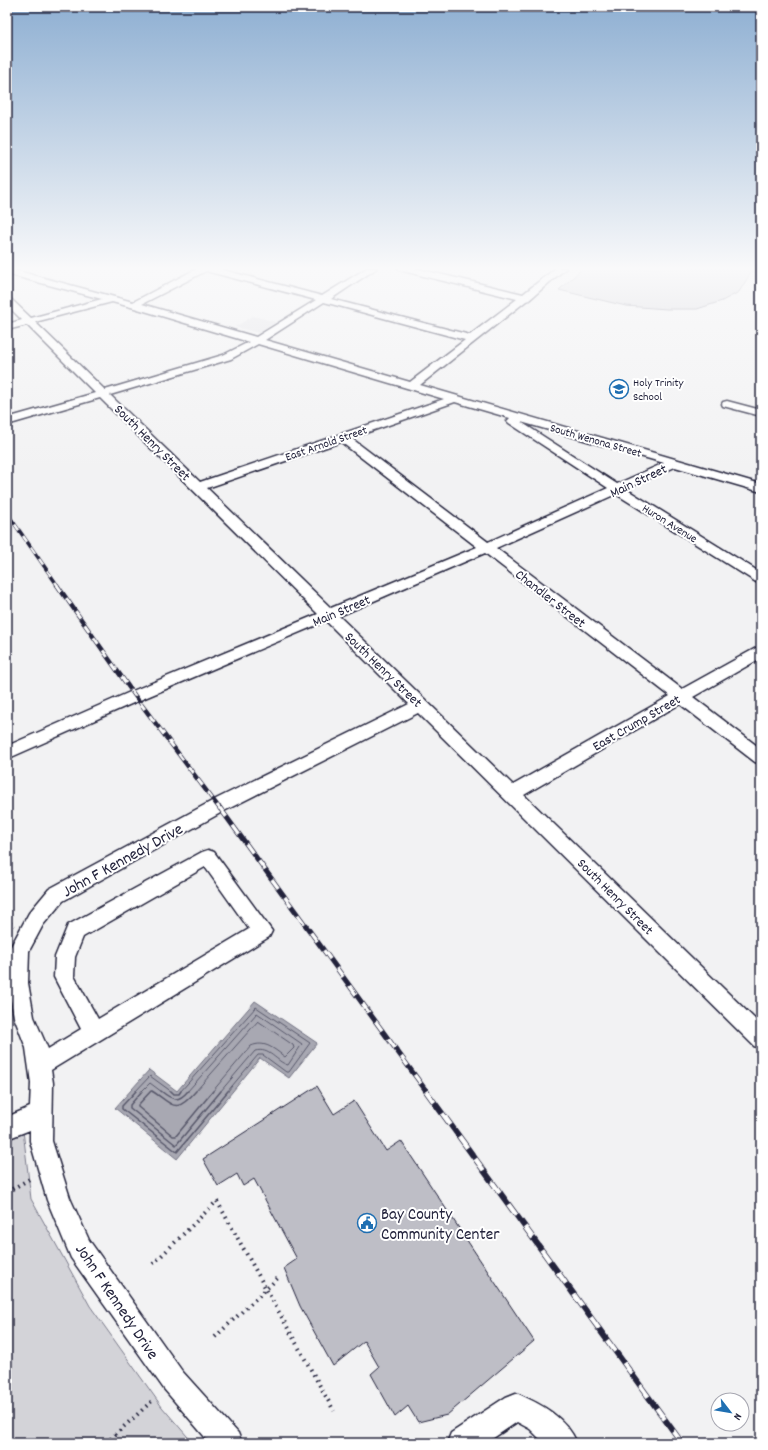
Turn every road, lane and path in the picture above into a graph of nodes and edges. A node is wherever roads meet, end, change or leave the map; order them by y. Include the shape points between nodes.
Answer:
1 (43, 336) edge
2 (237, 336) edge
3 (264, 336) edge
4 (460, 336) edge
5 (477, 336) edge
6 (473, 339) junction
7 (255, 341) junction
8 (411, 386) junction
9 (104, 394) junction
10 (454, 399) junction
11 (727, 404) dead end
12 (500, 412) junction
13 (761, 413) edge
14 (7, 422) edge
15 (342, 437) junction
16 (674, 463) junction
17 (198, 487) junction
18 (761, 488) edge
19 (617, 489) junction
20 (485, 548) junction
21 (761, 579) edge
22 (328, 615) junction
23 (761, 651) edge
24 (679, 697) junction
25 (421, 705) junction
26 (7, 753) edge
27 (761, 758) edge
28 (512, 794) junction
29 (94, 1032) junction
30 (761, 1039) edge
31 (40, 1065) junction
32 (42, 1113) junction
33 (7, 1128) edge
34 (49, 1168) junction
35 (7, 1192) edge
36 (153, 1264) dead end
37 (279, 1277) dead end
38 (266, 1289) junction
39 (215, 1337) dead end
40 (152, 1401) dead end
41 (334, 1411) dead end
42 (106, 1443) edge
43 (228, 1443) edge
44 (461, 1443) edge
45 (563, 1443) edge

1 - 9 street, South Henry Street
2 - 7 street
3 - 7 street
4 - 6 street
5 - 6 street
6 - 8 street
7 - 8 street
7 - 9 street via 227,357
8 - 10 street
9 - 14 street
9 - 17 street, South Henry Street
10 - 12 street, South Wenona Street
10 - 15 street, East Arnold Street
11 - 13 street
12 - 16 street, South Wenona Street
12 - 19 street, Huron Avenue
15 - 17 street, East Arnold Street
15 - 20 street, Chandler Street
16 - 18 street, South Wenona Street
16 - 19 street, Main Street
17 - 22 street, South Henry Street
19 - 20 street, Main Street
19 - 21 street, Huron Avenue
20 - 22 street, Main Street
20 - 24 street, Chandler Street
22 - 25 street, South Henry Street
22 - 26 street, Main Street
23 - 24 street, East Crump Street
24 - 27 street, Chandler Street
24 - 28 street, East Crump Street
25 - 28 street, South Henry Street
25 - 31 street, John F Kennedy Drive via 218,806 56,895 36,919 18,950 21,1004 37,1048
28 - 30 street, South Henry Street
29 - 29 street via 262,931 208,857 75,931 65,957 64,977
29 - 31 street
31 - 32 street, John F Kennedy Drive
32 - 33 street
32 - 34 street, John F Kennedy Drive via 41,1141
34 - 35 path
34 - 43 street, John F Kennedy Drive via 59,1200 80,1249 173,1380
36 - 38 path via 217,1201
37 - 38 path
38 - 39 path
38 - 41 path
40 - 42 path
44 - 45 street via 516,1407 540,1419

